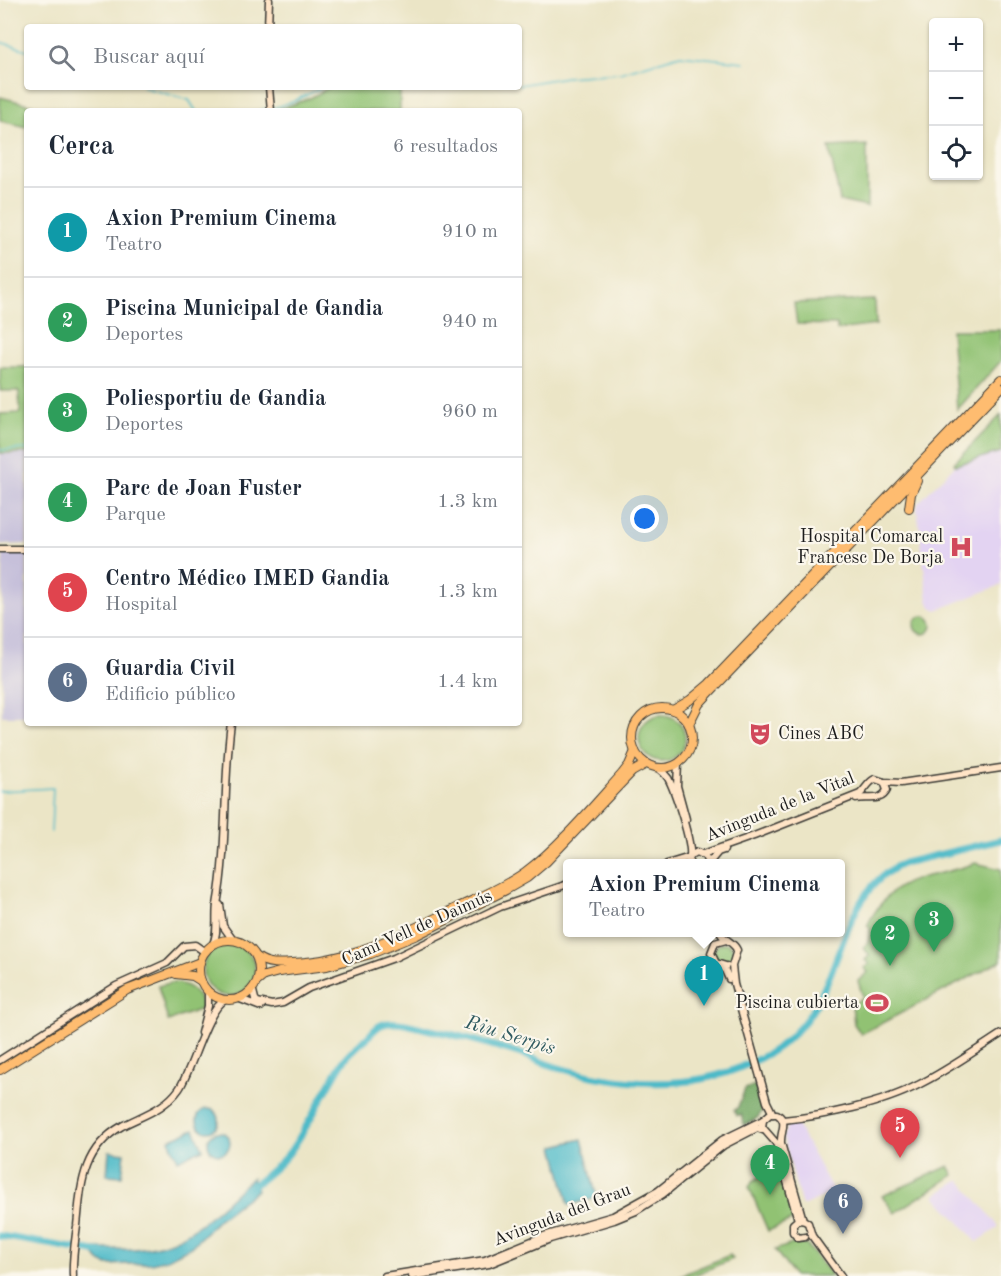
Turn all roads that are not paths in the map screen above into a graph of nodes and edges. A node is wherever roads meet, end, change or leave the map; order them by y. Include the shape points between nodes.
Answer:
1 (269, 1) edge
2 (268, 24) edge
3 (269, 90) edge
4 (271, 108) edge
5 (1001, 378) edge
6 (1001, 387) edge
7 (962, 429) junction
8 (909, 508) dead end
9 (0, 549) edge
10 (24, 549) edge
11 (674, 710) junction
12 (689, 724) junction
13 (231, 726) edge
14 (635, 751) junction
15 (646, 764) junction
16 (678, 764) junction
17 (658, 768) junction
18 (1001, 768) edge
19 (884, 782) junction
20 (901, 783) junction
21 (867, 788) junction
22 (887, 790) junction
23 (872, 797) junction
24 (701, 853) junction
25 (689, 859) edge
26 (707, 859) edge
27 (712, 859) edge
28 (563, 885) edge
29 (220, 893) junction
30 (717, 937) edge
31 (723, 937) edge
32 (232, 940) junction
33 (726, 940) junction
34 (715, 943) junction
35 (212, 946) junction
36 (205, 952) junction
37 (257, 957) junction
38 (734, 961) junction
39 (200, 962) junction
40 (723, 966) junction
41 (169, 975) junction
42 (201, 981) junction
43 (258, 981) junction
44 (208, 991) junction
45 (253, 991) junction
46 (240, 999) junction
47 (225, 1000) junction
48 (284, 1003) junction
49 (1001, 1034) edge
50 (749, 1041) junction
51 (198, 1046) junction
52 (0, 1060) edge
53 (0, 1070) edge
54 (767, 1104) junction
55 (773, 1114) junction
56 (764, 1119) junction
57 (783, 1120) junction
58 (763, 1130) junction
59 (781, 1132) junction
60 (771, 1136) junction
61 (801, 1220) junction
62 (810, 1230) junction
63 (805, 1237) junction
64 (72, 1275) edge
65 (385, 1276) edge
66 (412, 1276) edge
67 (840, 1276) edge

1 - 2 main road
3 - 4 main road
5 - 11 highway via 709,684
6 - 7 highway
7 - 8 highway via 916,482
7 - 12 highway via 710,692
9 - 10 main road
11 - 12 highway
11 - 14 highway via 658,708 639,718 633,730
12 - 16 highway via 691,749
13 - 29 main road
14 - 15 highway
14 - 37 highway via 622,774 565,834 530,869 503,886 357,952 305,963 275,964
15 - 17 highway
15 - 43 highway via 632,772 546,862 506,890 371,954 327,966 279,972
16 - 17 highway
16 - 24 main road via 678,786 687,825
17 - 25 main road via 673,790 690,844
18 - 20 main road
19 - 20 main road
19 - 21 main road via 876,779
19 - 22 main road
20 - 22 main road
21 - 23 main road
21 - 24 main road, Avinguda de la Vital via 774,828
22 - 23 main road via 881,798
23 - 27 main road, Avinguda de la Vital via 859,798 718,852
24 - 25 main road, Avinguda de la Vital
24 - 26 main road
28 - 48 main road, Camí Vell de Daimús via 500,907 394,958 309,988
29 - 32 main road via 223,926
29 - 35 main road
30 - 34 main road
31 - 33 main road
32 - 35 highway
32 - 37 highway via 246,945
33 - 34 main road
33 - 38 main road via 736,948
34 - 40 main road via 712,957
35 - 36 highway
36 - 39 highway
36 - 52 main road via 195,945 184,946 167,963 116,986
37 - 43 highway
38 - 40 main road
38 - 50 main road via 732,972
39 - 41 highway
39 - 42 highway
40 - 50 main road
41 - 42 highway via 189,975
41 - 53 highway via 141,983 112,998
42 - 44 highway
43 - 45 highway
44 - 47 highway
44 - 51 main road
45 - 46 highway
45 - 48 main road via 258,1002
46 - 47 highway
46 - 48 main road via 267,1008
47 - 51 main road via 215,1009
49 - 57 main road via 909,1089 873,1102
50 - 54 main road
51 - 64 main road via 185,1079 173,1096 151,1114 118,1129 90,1158 83,1176
54 - 55 main road
54 - 56 main road
55 - 56 main road
55 - 57 main road
56 - 58 main road
56 - 65 main road, Avinguda del Grau via 722,1140 658,1191 613,1216 544,1236 485,1260
57 - 59 main road
58 - 60 main road
58 - 66 main road, Avinguda del Grau via 757,1128 727,1142 663,1194 614,1220 550,1239 489,1264
59 - 60 main road
59 - 61 main road
60 - 61 main road
61 - 62 main road via 808,1223
61 - 63 main road via 792,1227 793,1232 798,1238
62 - 63 main road
62 - 67 main road
63 - 67 main road

